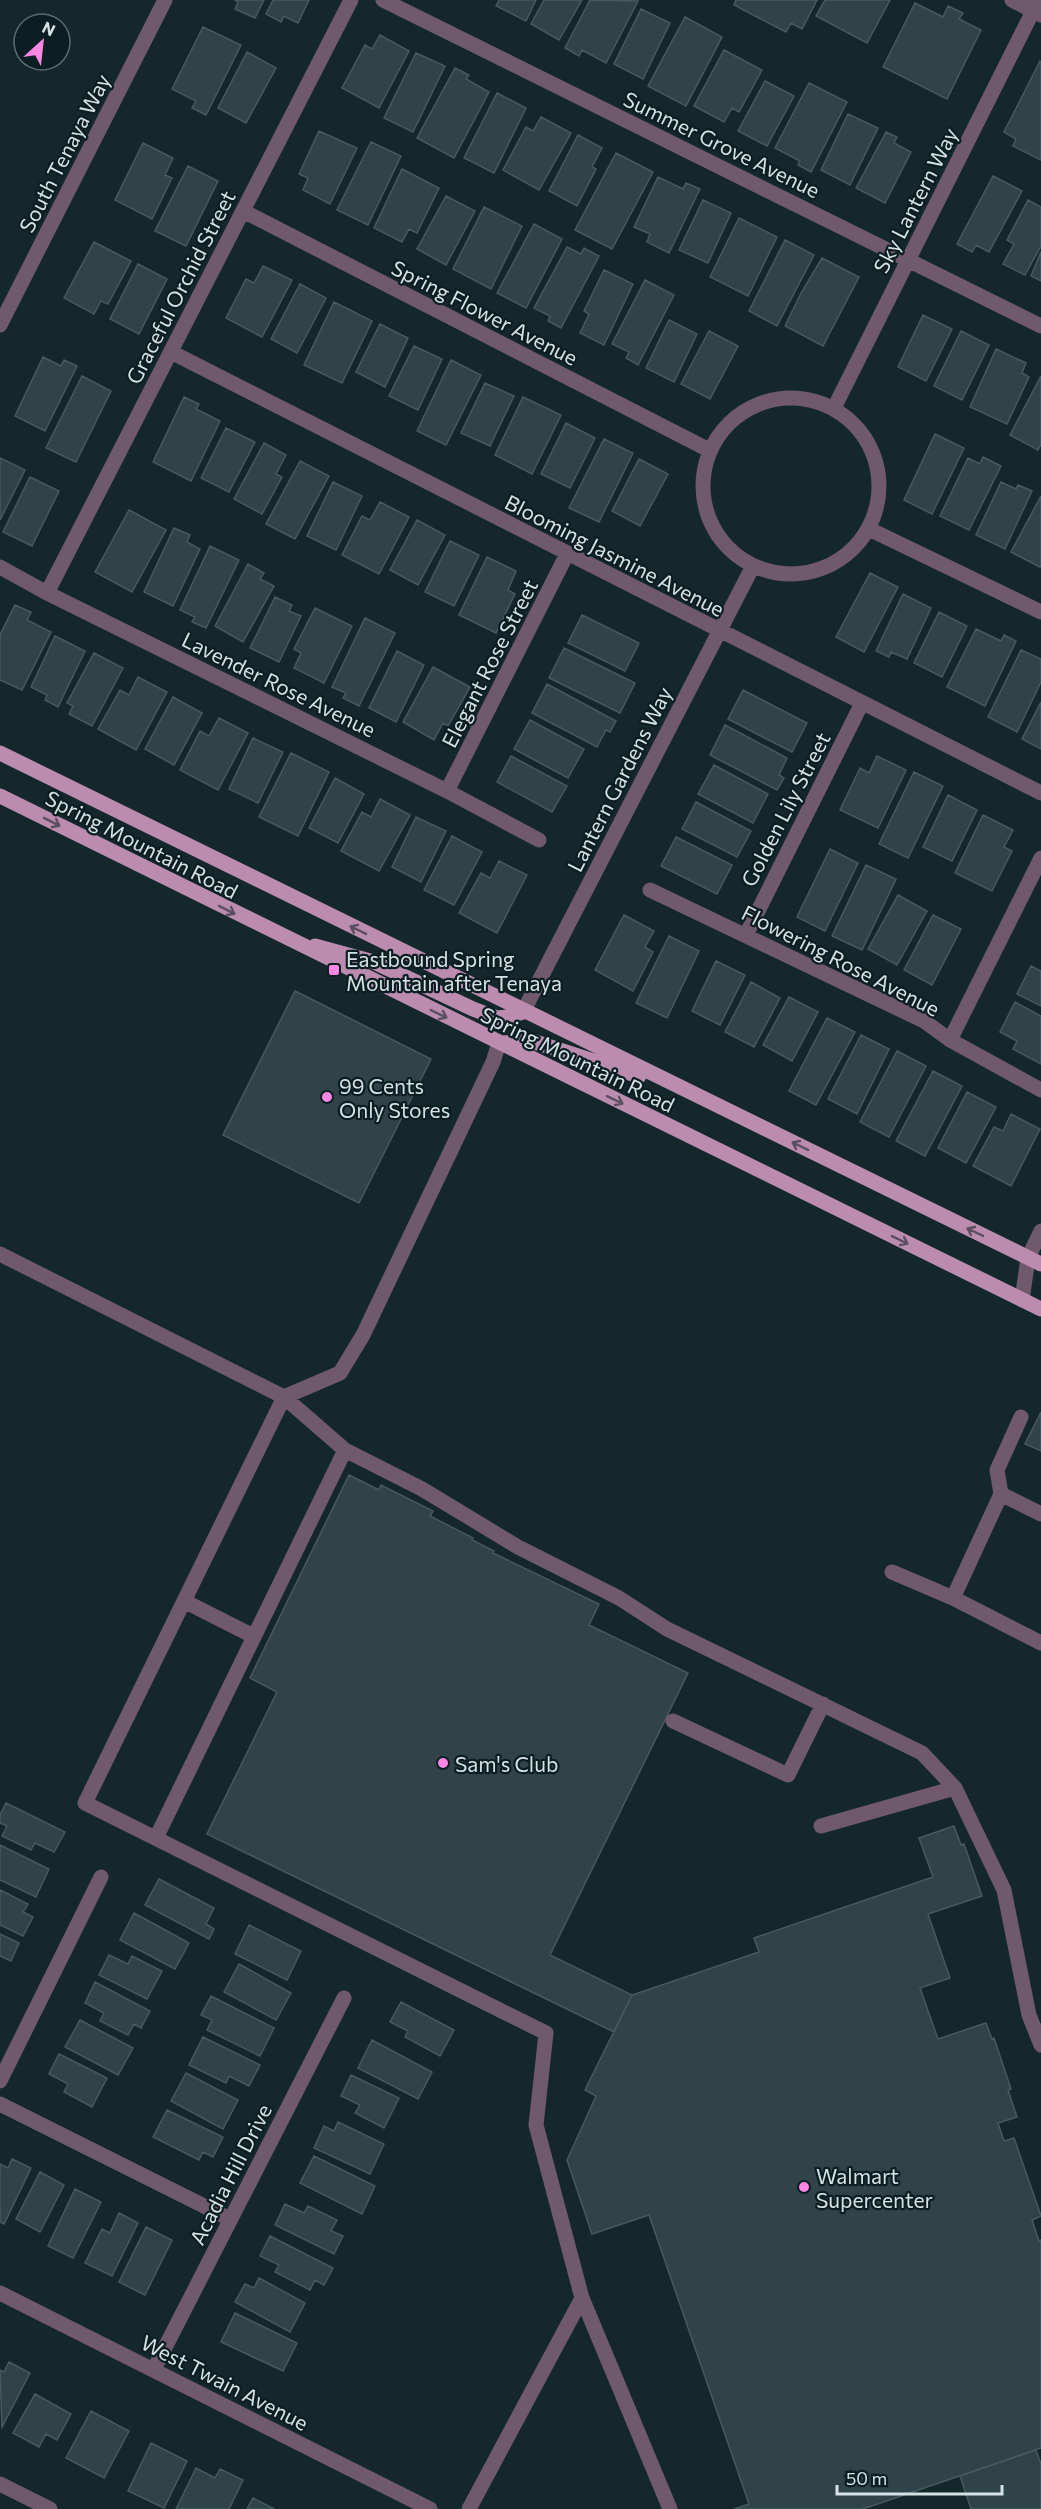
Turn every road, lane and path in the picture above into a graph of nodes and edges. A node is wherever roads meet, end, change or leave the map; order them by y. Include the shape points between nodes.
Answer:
1 (165, 0) edge
2 (351, 0) edge
3 (383, 0) edge
4 (1012, 0) edge
5 (1038, 7) edge
6 (243, 211) junction
7 (908, 260) junction
8 (0, 325) edge
9 (1041, 327) edge
10 (171, 352) junction
11 (834, 408) junction
12 (709, 450) junction
13 (869, 529) junction
14 (567, 554) junction
15 (753, 566) junction
16 (0, 567) edge
17 (47, 593) junction
18 (1041, 612) edge
19 (719, 631) junction
20 (862, 703) junction
21 (0, 753) edge
22 (447, 791) junction
23 (1041, 793) edge
24 (0, 796) edge
25 (539, 840) dead end
26 (1041, 858) edge
27 (650, 890) dead end
28 (278, 935) junction
29 (746, 935) junction
30 (523, 1012) junction
31 (950, 1040) junction
32 (499, 1043) junction
33 (1041, 1090) edge
34 (688, 1091) junction
35 (1041, 1231) edge
36 (0, 1254) edge
37 (1034, 1261) edge
38 (1022, 1300) junction
39 (1041, 1309) edge
40 (284, 1397) junction
41 (1021, 1418) dead end
42 (345, 1450) junction
43 (1001, 1494) junction
44 (1041, 1514) edge
45 (892, 1572) dead end
46 (953, 1598) junction
47 (184, 1601) junction
48 (253, 1636) junction
49 (1041, 1643) edge
50 (823, 1704) junction
51 (673, 1721) dead end
52 (955, 1788) junction
53 (821, 1826) dead end
54 (156, 1838) junction
55 (102, 1877) dead end
56 (344, 1998) dead end
57 (1041, 2045) edge
58 (0, 2081) edge
59 (0, 2104) edge
60 (230, 2219) junction
61 (0, 2293) edge
62 (582, 2298) junction
63 (154, 2369) junction
64 (0, 2484) edge
65 (50, 2509) edge
66 (430, 2509) edge
67 (469, 2509) edge
68 (670, 2509) edge

1 - 8 street, South Tenaya Way
2 - 6 street, Graceful Orchid Street
3 - 7 street, Summer Grove Avenue
4 - 5 street
5 - 7 street, Sky Lantern Way
6 - 10 street, Graceful Orchid Street
6 - 12 street, Spring Flower Avenue
7 - 9 street, Summer Grove Avenue
7 - 11 street, Sky Lantern Way
10 - 14 street, Blooming Jasmine Avenue
10 - 17 street, Graceful Orchid Street
11 - 12 street via 806,398 767,401 748,408 725,426
11 - 13 street via 856,425 871,448 879,475 878,502
12 - 15 street via 702,477 704,504 714,529 731,551
13 - 15 street via 853,550 831,565 806,573 779,573
13 - 18 street
14 - 19 street, Blooming Jasmine Avenue
14 - 22 street, Elegant Rose Street
15 - 19 street, Lantern Gardens Way
16 - 17 street, Lavender Rose Avenue
17 - 22 street, Lavender Rose Avenue
19 - 20 street, Blooming Jasmine Avenue
19 - 30 street, Lantern Gardens Way
20 - 23 street, Blooming Jasmine Avenue
20 - 29 street, Golden Lily Street
30 -> 21 main road, Spring Mountain Road
22 - 25 street, Lavender Rose Avenue
24 -> 28 main road, Spring Mountain Road
26 - 31 street
27 - 29 street, Flowering Rose Avenue
28 - 30 main road via 374,962 497,1018
28 -> 32 main road, Spring Mountain Road
29 - 31 street, Flowering Rose Avenue via 924,1021
30 - 34 main road, Spring Mountain Road
31 - 33 street, Flowering Rose Avenue
32 - 34 main road via 532,1041
32 -> 38 main road, Spring Mountain Road
32 - 40 street via 363,1335 340,1373
37 -> 34 main road, Spring Mountain Road
35 - 37 street
36 - 40 street
37 - 38 street
38 - 39 main road, Spring Mountain Road
40 - 42 street
40 - 47 street
41 - 43 street via 997,1470
42 - 48 street
42 - 50 street via 422,1488 518,1547 619,1598 667,1629
43 - 44 street
43 - 46 street
45 - 46 street
46 - 49 street
47 - 48 street
47 - 54 street via 85,1803
48 - 54 street
50 - 51 street via 788,1775
50 - 52 street via 922,1753
52 - 53 street
52 - 57 street via 1004,1890 1029,2015
54 - 62 street via 546,2033 536,2126
55 - 58 street
56 - 60 street, Acadia Hill Drive
59 - 60 street
60 - 63 street, Acadia Hill Drive
61 - 63 street, West Twain Avenue
62 - 67 street
62 - 68 street
63 - 66 street, West Twain Avenue
64 - 65 street

